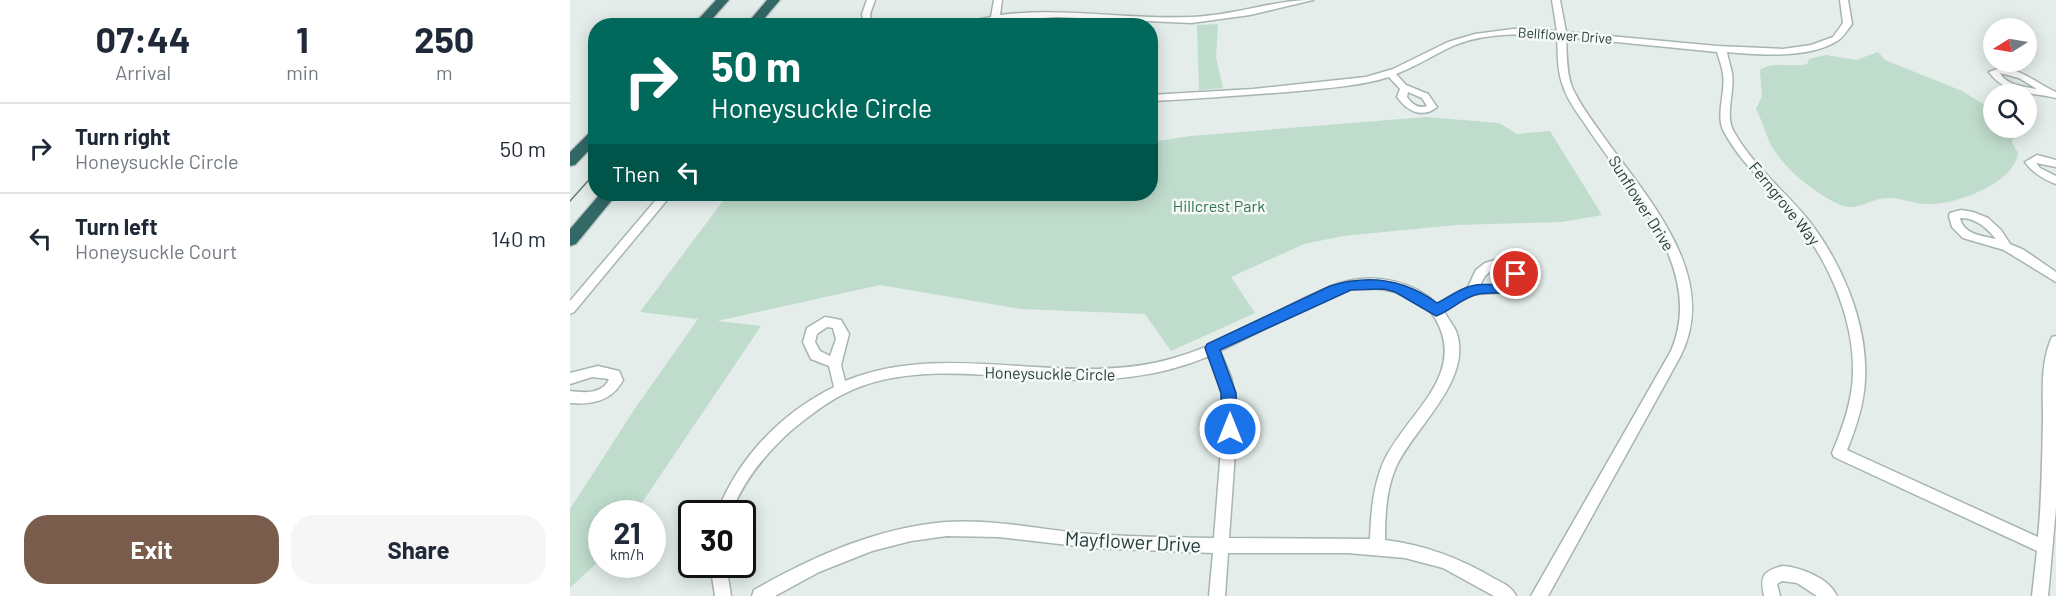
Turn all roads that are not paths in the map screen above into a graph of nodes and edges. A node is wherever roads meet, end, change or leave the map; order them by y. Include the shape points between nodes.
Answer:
1 (723, 0) edge
2 (774, 0) edge
3 (871, 0) edge
4 (998, 0) edge
5 (1309, 0) edge
6 (1556, 0) edge
7 (1844, 0) edge
8 (706, 18) edge
9 (758, 18) edge
10 (867, 18) edge
11 (995, 18) edge
12 (1026, 18) edge
13 (1125, 18) edge
14 (1158, 20) edge
15 (1560, 34) junction
16 (1721, 48) junction
17 (1391, 74) junction
18 (1405, 88) dead end
19 (2052, 94) edge
20 (1158, 97) edge
21 (588, 142) edge
22 (570, 161) edge
23 (2056, 164) edge
24 (2056, 180) edge
25 (603, 201) edge
26 (661, 201) edge
27 (570, 240) edge
28 (2006, 246) dead end
29 (2056, 278) edge
30 (1473, 290) dead end
31 (570, 309) edge
32 (1436, 310) junction
33 (2056, 341) edge
34 (1212, 348) junction
35 (835, 363) dead end
36 (570, 379) edge
37 (841, 390) junction
38 (570, 397) edge
39 (730, 500) edge
40 (1220, 546) junction
41 (1377, 547) junction
42 (2046, 548) junction
43 (720, 578) edge
44 (723, 596) edge
45 (760, 596) edge
46 (1217, 596) edge
47 (1508, 596) edge
48 (1539, 596) edge
49 (1772, 596) edge
50 (1829, 596) edge
51 (2040, 596) edge

1 - 8 highway
2 - 9 highway
3 - 10 street
4 - 11 street
5 - 14 street via 1245,14
6 - 15 street, Sunflower Drive
7 - 16 street, Bellflower Drive via 1848,11 1846,26 1827,43 1806,50 1779,52
12 - 13 street via 1058,14
15 - 16 street, Bellflower Drive
15 - 17 street, Bellflower Drive via 1507,32 1479,36 1450,45
15 - 48 street, Sunflower Drive via 1568,88 1671,247 1684,280 1688,318 1676,353
16 - 42 street, Ferngrove Way via 1728,82 1728,132 1815,238 1851,323 1857,354 1857,393 1839,453
17 - 18 street
17 - 20 street, Bellflower Drive via 1325,85
19 - 19 street via 2018,75 1994,72 2009,84
21 - 22 highway
23 - 24 street via 2037,158 2030,162 2036,170
25 - 27 highway
26 - 31 street
28 - 29 street
30 - 32 street
32 - 34 street, Honeysuckle Circle via 1398,288 1384,284 1351,285
32 - 41 street, Honeysuckle Circle via 1452,341 1451,368 1389,466 1379,498
33 - 42 street via 2050,364
34 - 37 street, Honeysuckle Circle via 1175,363 1132,373 925,370 880,376
34 - 40 street via 1231,410
35 - 37 street
36 - 38 street via 605,372 616,380 600,396
37 - 39 street, Honeysuckle Circle via 800,416 765,447 744,472
40 - 41 street, Mayflower Drive
40 - 45 street, Mayflower Drive via 1103,542 986,529 941,530 878,542 826,562
40 - 46 street
41 - 47 street, Mayflower Drive via 1451,563
42 - 51 street
43 - 44 street
49 - 50 street via 1769,581 1783,573 1805,580

